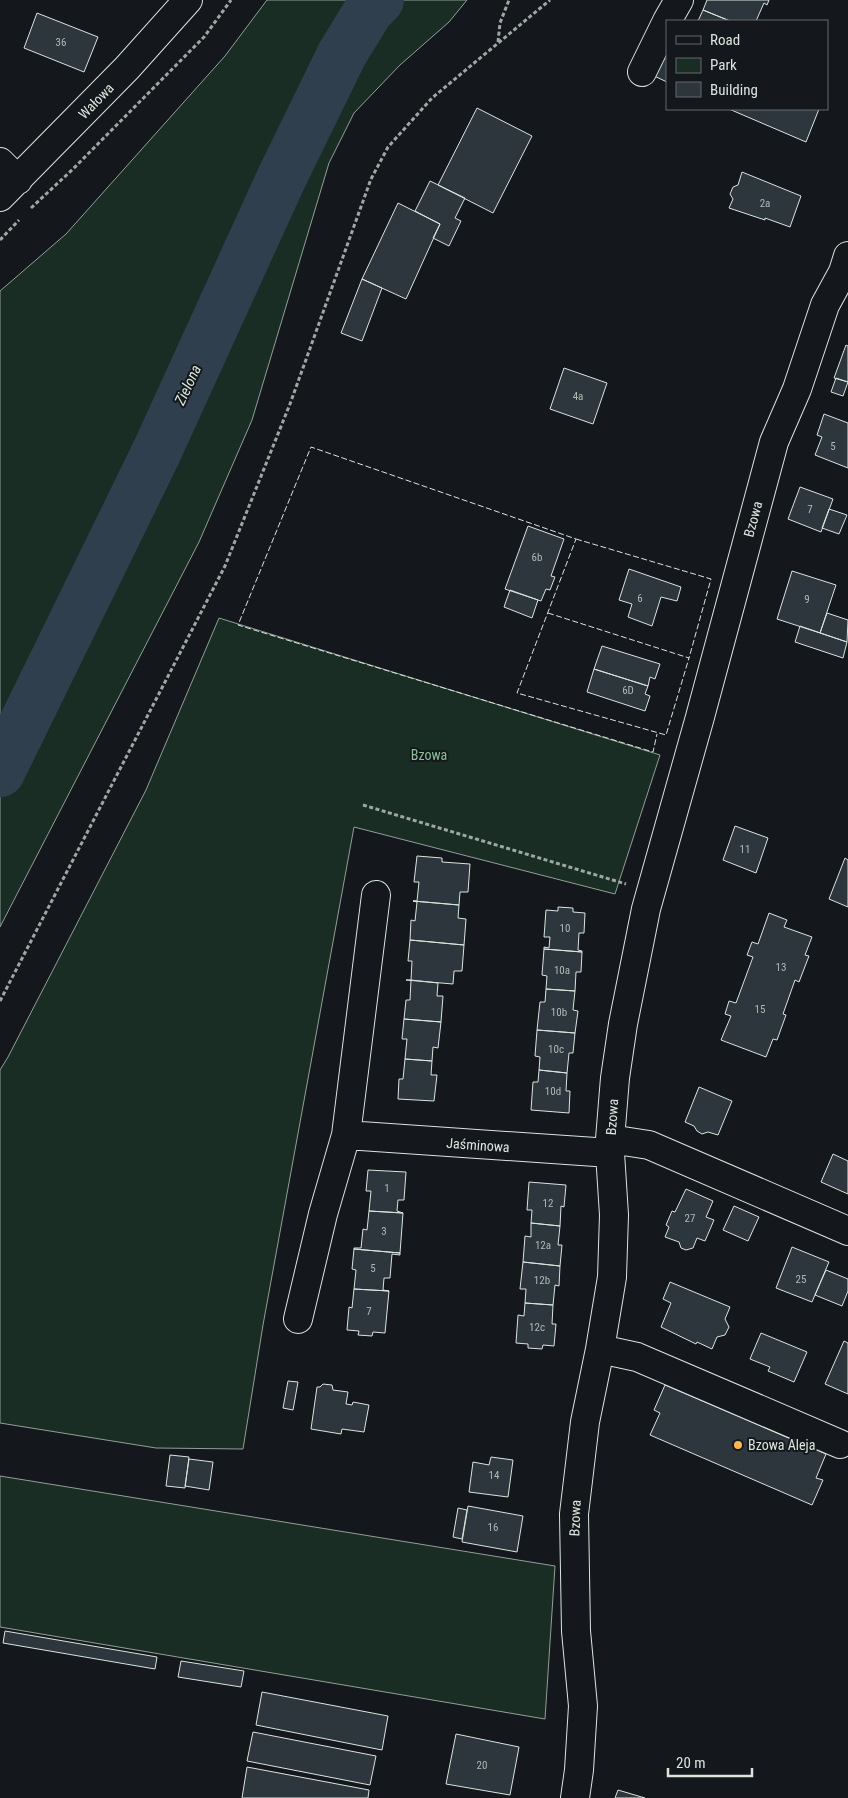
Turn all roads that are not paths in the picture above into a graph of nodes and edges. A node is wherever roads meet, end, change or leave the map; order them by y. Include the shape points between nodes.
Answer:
1 (188, 0) edge
2 (679, 0) edge
3 (668, 20) edge
4 (666, 23) edge
5 (642, 72) dead end
6 (6, 180) edge
7 (848, 256) edge
8 (376, 895) dead end
9 (346, 1136) junction
10 (610, 1146) junction
11 (848, 1231) edge
12 (298, 1319) dead end
13 (600, 1349) junction
14 (840, 1444) dead end
15 (575, 1798) edge

1 - 6 street, Wałowa via 128,68
2 - 3 street
4 - 5 street
7 - 10 street, Bzowa via 825,305 797,389 774,442 651,892 623,1024
8 - 9 street
9 - 10 street, Jaśminowa
9 - 12 street
10 - 11 street, Jaśminowa via 649,1145
10 - 13 street, Bzowa via 614,1216 612,1277
13 - 14 street via 637,1356
13 - 15 street, Bzowa via 585,1422 574,1514 576,1631 583,1706

